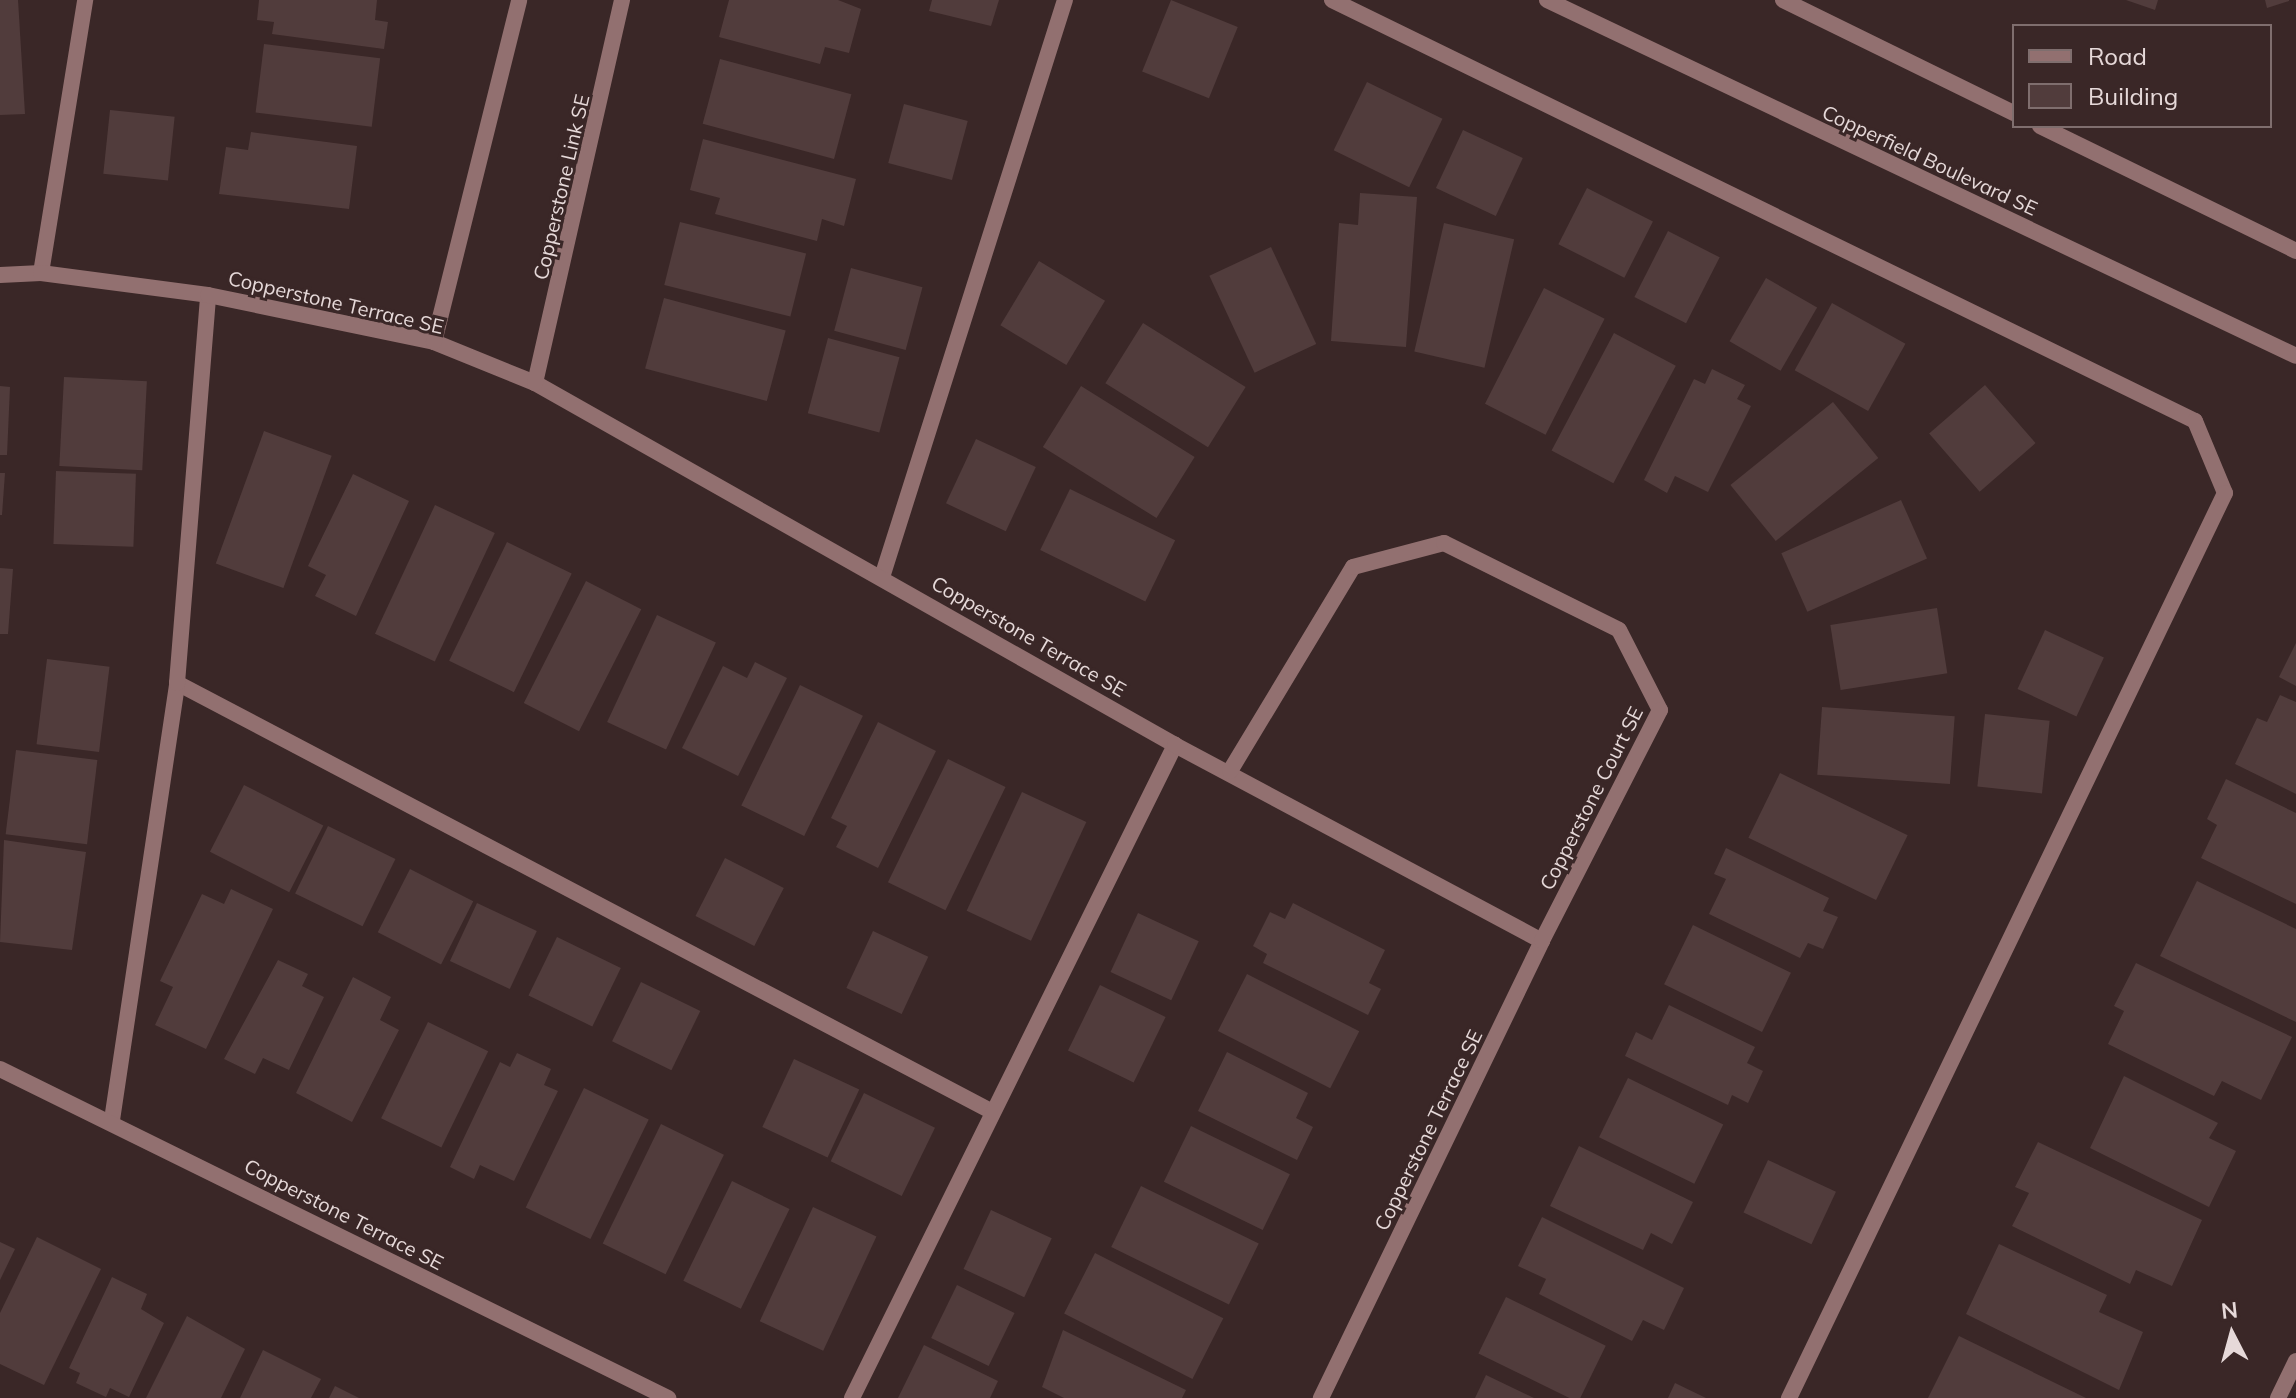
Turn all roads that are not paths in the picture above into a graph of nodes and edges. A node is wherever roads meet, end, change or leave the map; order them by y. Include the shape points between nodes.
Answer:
1 (85, 0) edge
2 (519, 0) edge
3 (622, 0) edge
4 (1065, 0) edge
5 (1332, 0) edge
6 (1547, 0) edge
7 (1783, 0) edge
8 (2012, 112) edge
9 (2044, 128) edge
10 (2296, 251) edge
11 (41, 273) junction
12 (0, 275) edge
13 (208, 295) junction
14 (434, 342) junction
15 (2296, 356) edge
16 (535, 383) junction
17 (883, 574) junction
18 (177, 683) junction
19 (1175, 745) junction
20 (1230, 771) junction
21 (1542, 941) junction
22 (0, 1069) edge
23 (991, 1111) junction
24 (112, 1120) junction
25 (2296, 1361) edge
26 (668, 1398) edge
27 (852, 1398) edge
28 (1321, 1398) edge
29 (1789, 1398) edge
30 (2278, 1398) edge

1 - 11 street
2 - 14 street
3 - 16 street, Copperstone Link SE
4 - 17 street
5 - 29 street via 2195,421 2225,493
6 - 15 street, Copperfield Boulevard SE
7 - 8 street
9 - 10 street
11 - 12 street, Copperstone Terrace SE
11 - 13 street, Copperstone Terrace SE
13 - 14 street, Copperstone Terrace SE
13 - 18 street
14 - 16 street, Copperstone Terrace SE
16 - 17 street, Copperstone Terrace SE
17 - 19 street, Copperstone Terrace SE
18 - 23 street
18 - 24 street
19 - 20 street, Copperstone Terrace SE
19 - 23 street
20 - 21 street, Copperstone Terrace SE
20 - 21 street, Copperstone Court SE via 1353,567 1444,543 1619,630 1660,710
21 - 28 street, Copperstone Terrace SE
22 - 24 street, Copperstone Terrace SE
23 - 27 street
24 - 26 street, Copperstone Terrace SE
25 - 30 street

